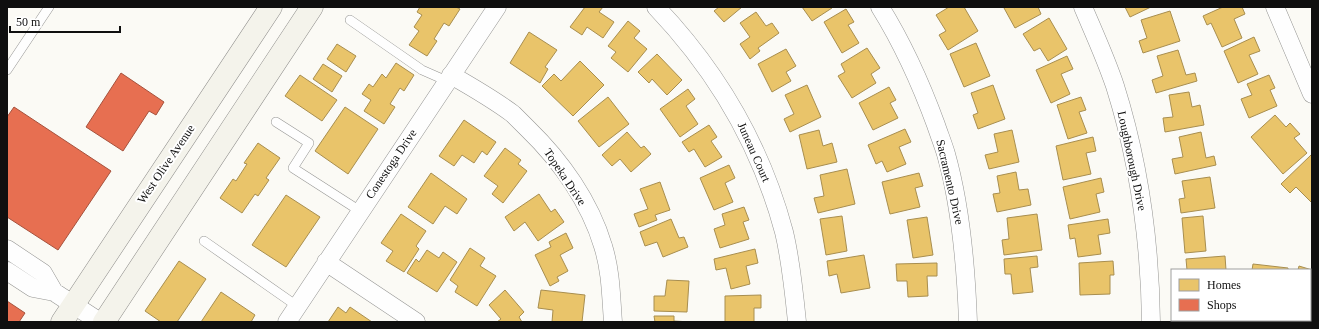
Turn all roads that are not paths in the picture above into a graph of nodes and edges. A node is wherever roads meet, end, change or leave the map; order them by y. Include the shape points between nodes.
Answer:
1 (49, 7) edge
2 (271, 7) edge
3 (312, 7) edge
4 (496, 7) edge
5 (656, 7) edge
6 (880, 7) edge
7 (1083, 7) edge
8 (1275, 7) edge
9 (350, 20) dead end
10 (1305, 59) edge
11 (7, 70) edge
12 (449, 78) junction
13 (1312, 94) edge
14 (276, 122) dead end
15 (360, 211) junction
16 (204, 241) dead end
17 (7, 249) edge
18 (326, 262) junction
19 (7, 271) edge
20 (54, 292) junction
21 (297, 306) junction
22 (67, 314) edge
23 (100, 322) edge
24 (104, 322) edge
25 (287, 322) edge
26 (416, 322) edge
27 (613, 322) edge
28 (797, 322) edge
29 (968, 322) edge
30 (1151, 322) edge

1 - 11 lane
2 - 22 main road, West Olive Avenue
3 - 24 main road
4 - 12 street, Conestoga Drive
5 - 28 street, Juneau Court via 713,76 752,144 784,233 793,279
6 - 29 street, Sacramento Drive via 896,32 925,95 946,154 959,214
7 - 30 street, Loughborough Drive via 1114,85 1128,134 1143,211
8 - 10 street
9 - 12 lane via 422,70
10 - 13 street
12 - 15 street, Conestoga Drive
12 - 27 street, Topeka Drive via 484,94 514,115 541,142 571,180 604,247 610,279
14 - 15 lane via 308,143 293,168
15 - 18 street, Conestoga Drive
16 - 21 lane
17 - 20 street via 44,273
18 - 21 street, Conestoga Drive
18 - 26 street
19 - 20 street via 33,288
20 - 22 street
21 - 25 street, Conestoga Drive
22 - 23 street

